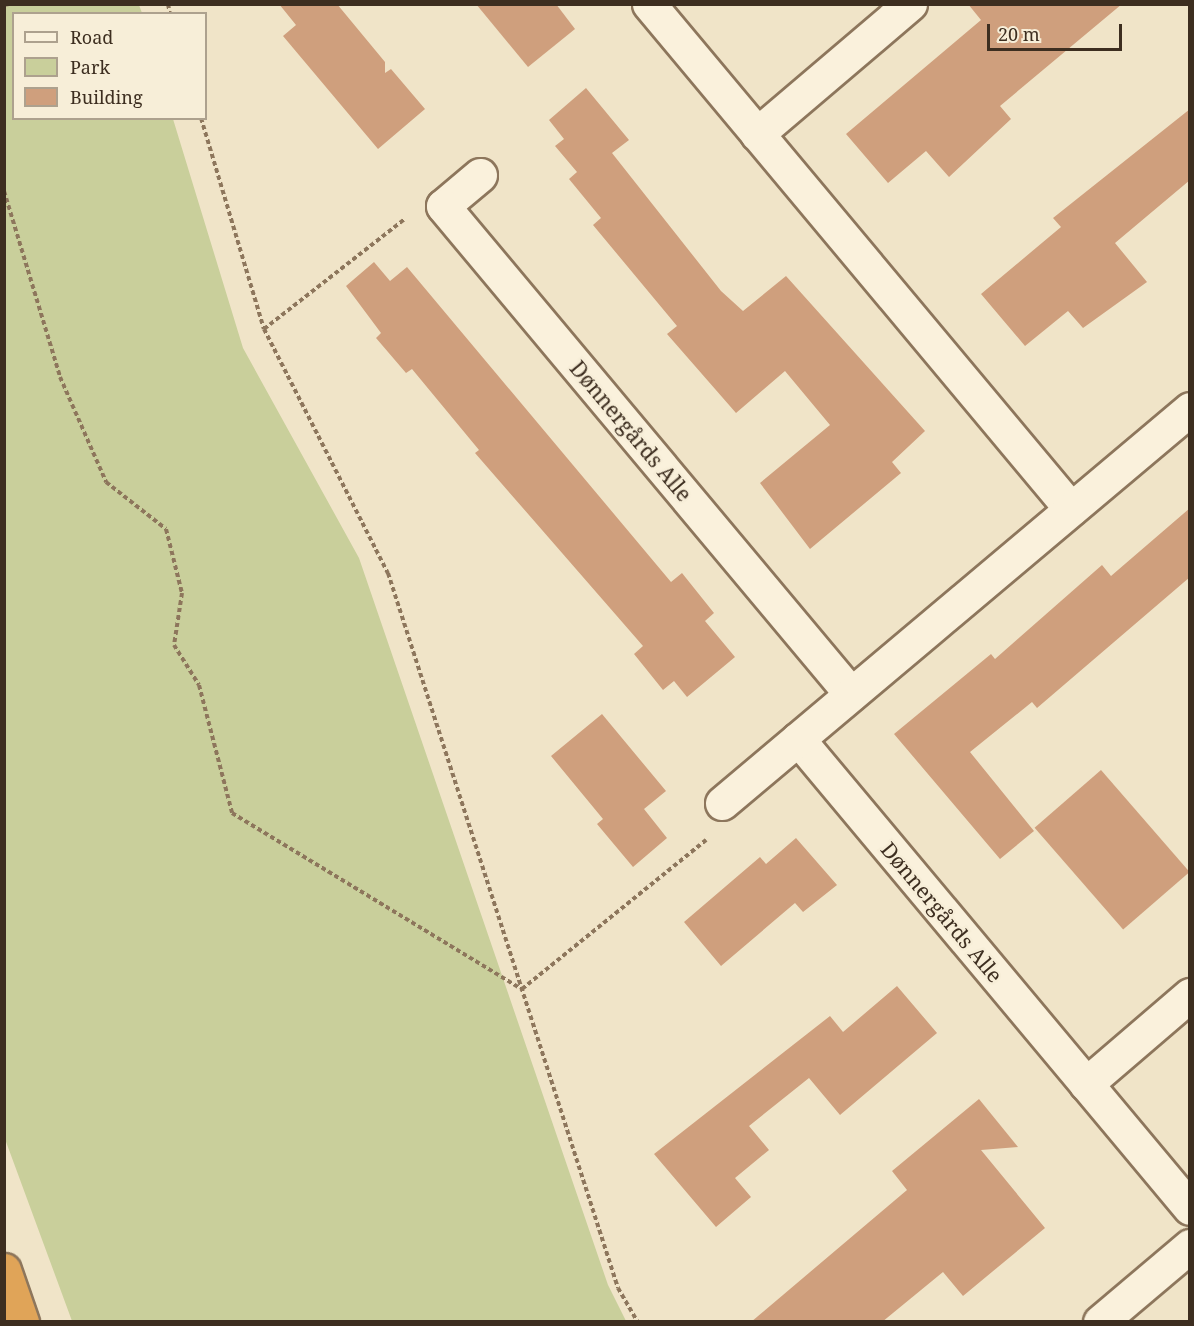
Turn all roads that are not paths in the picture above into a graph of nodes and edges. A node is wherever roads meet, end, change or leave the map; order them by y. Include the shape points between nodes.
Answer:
1 (649, 4) edge
2 (910, 4) edge
3 (757, 134) junction
4 (480, 175) dead end
5 (1190, 409) edge
6 (1071, 509) junction
7 (851, 694) junction
8 (798, 739) junction
9 (722, 803) road end
10 (1190, 995) edge
11 (1086, 1084) junction
12 (1190, 1208) edge
13 (1190, 1246) edge
14 (4, 1270) edge
15 (22, 1322) edge
16 (1100, 1322) edge

1 - 3 street
2 - 3 street
3 - 6 street
4 - 7 street, Dønnergårds Alle via 442,206
5 - 6 street
6 - 7 street
7 - 8 street
8 - 9 street
8 - 11 street, Dønnergårds Alle
10 - 11 street
11 - 12 street, Dønnergårds Alle
13 - 16 street
14 - 15 highway

